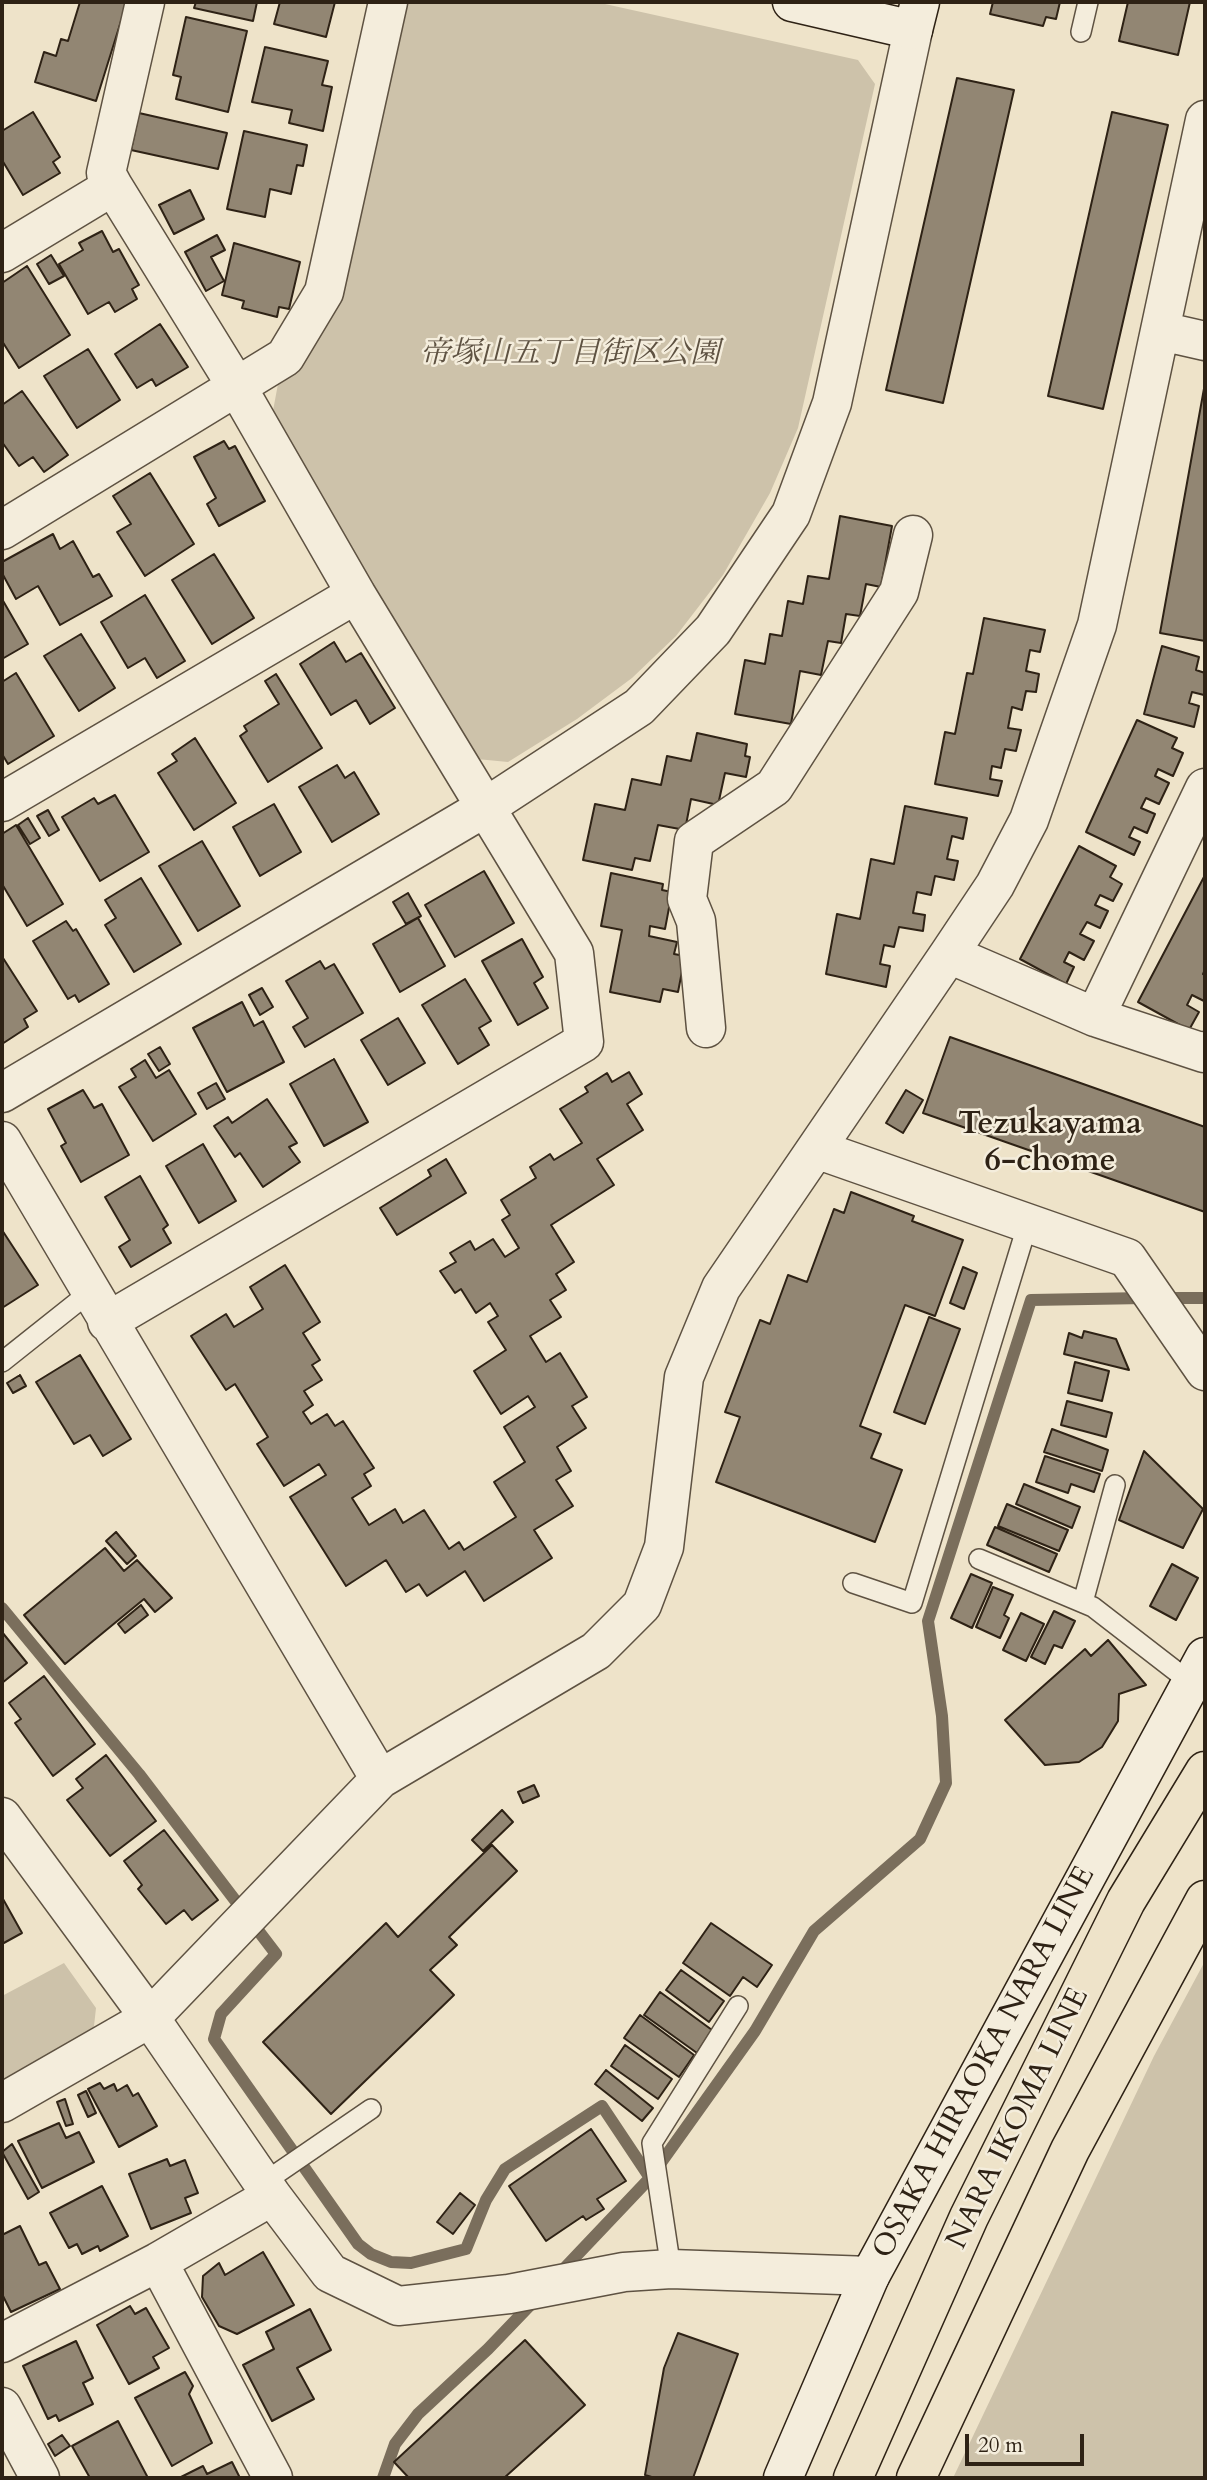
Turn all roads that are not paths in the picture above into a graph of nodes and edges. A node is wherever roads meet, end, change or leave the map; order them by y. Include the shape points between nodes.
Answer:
1 (145, 2) edge
2 (388, 2) edge
3 (792, 2) edge
4 (1088, 2) edge
5 (917, 16) edge
6 (1081, 32) dead end
7 (1205, 120) edge
8 (113, 186) junction
9 (2, 253) edge
10 (1161, 331) junction
11 (1205, 341) edge
12 (237, 387) junction
13 (2, 530) edge
14 (913, 535) dead end
15 (356, 594) junction
16 (1205, 788) edge
17 (2, 802) edge
18 (486, 807) junction
19 (949, 954) junction
20 (1095, 1017) junction
21 (706, 1028) dead end
22 (1205, 1053) edge
23 (2, 1093) edge
24 (2, 1141) edge
25 (816, 1149) junction
26 (1027, 1226) junction
27 (99, 1307) junction
28 (2, 1362) edge
29 (1205, 1371) edge
30 (1115, 1485) dead end
31 (979, 1559) dead end
32 (853, 1583) dead end
33 (1083, 1602) junction
34 (1198, 1669) edge
35 (1205, 1771) edge
36 (380, 1779) junction
37 (2, 1817) edge
38 (1205, 1900) edge
39 (738, 2006) dead end
40 (150, 2018) junction
41 (2, 2103) edge
42 (371, 2109) dead end
43 (268, 2189) junction
44 (158, 2262) junction
45 (671, 2269) junction
46 (870, 2276) junction
47 (2, 2343) edge
48 (2, 2407) edge
49 (40, 2478) edge
50 (274, 2478) edge
51 (783, 2478) edge
52 (853, 2478) edge
53 (916, 2478) edge

1 - 8 street via 106,173
2 - 12 street via 324,292 285,357
3 - 5 street
4 - 6 lane
5 - 18 street via 832,403 791,514 713,630 639,707
7 - 10 street
8 - 9 street
8 - 12 street
10 - 11 street
10 - 19 street via 1097,625 1029,820 995,885
12 - 13 street
12 - 15 street
14 - 21 street via 899,592 774,787 694,841 687,899 695,921
15 - 17 street
15 - 18 street
16 - 20 street
18 - 23 street
18 - 27 street via 574,953 584,1042
19 - 20 street
19 - 25 street
20 - 22 street
24 - 27 street
25 - 26 street
25 - 36 street via 721,1288 684,1377 664,1547 642,1605 596,1651
26 - 29 street via 1126,1258
26 - 32 lane via 912,1603
27 - 28 lane
27 - 36 street
30 - 33 lane
31 - 33 lane
33 - 34 lane
34 - 46 street, OSAKA HIRAOKA NARA LINE
35 - 52 main road, NARA IKOMA LINE via 1126,1901 969,2217
36 - 40 street
37 - 40 street
38 - 53 main road, NARA IKOMA LINE via 1070,2150
39 - 45 lane via 652,2143
40 - 41 street
40 - 43 street
42 - 43 lane
43 - 44 street
43 - 45 street via 330,2273 398,2306 509,2294 593,2275
44 - 47 street
44 - 50 street
45 - 46 street
46 - 51 street, OSAKA HIRAOKA NARA LINE
48 - 49 street

